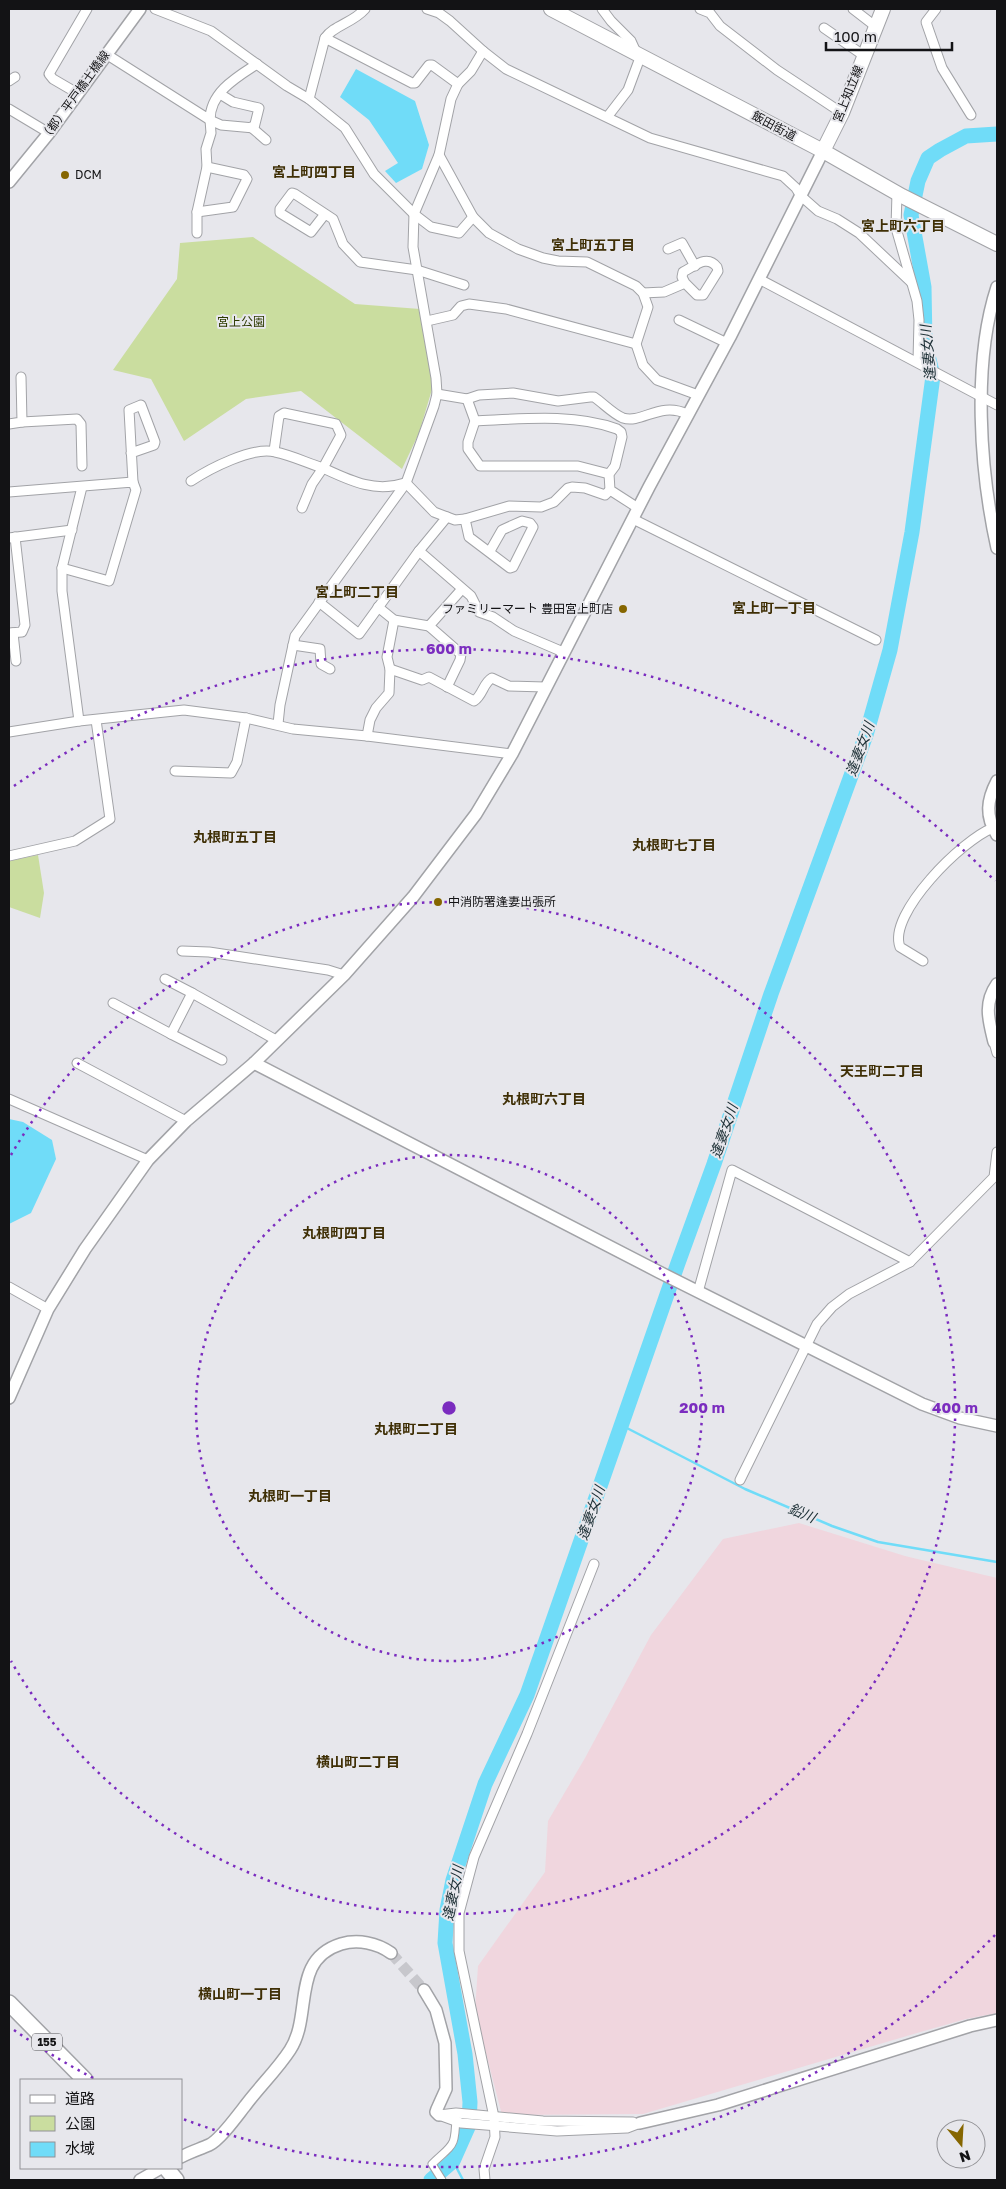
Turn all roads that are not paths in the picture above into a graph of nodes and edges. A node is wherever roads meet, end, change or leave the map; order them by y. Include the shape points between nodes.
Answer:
1 (87, 9) edge
2 (140, 9) edge
3 (155, 9) edge
4 (364, 9) edge
5 (427, 9) edge
6 (551, 9) edge
7 (602, 9) edge
8 (700, 9) edge
9 (853, 9) edge
10 (883, 9) edge
11 (936, 9) edge
12 (711, 11) edge
13 (876, 26) junction
14 (824, 28) dead end
15 (325, 38) junction
16 (483, 51) junction
17 (106, 54) junction
18 (638, 54) junction
19 (863, 55) junction
20 (257, 64) junction
21 (458, 84) junction
22 (77, 93) junction
23 (220, 94) junction
24 (309, 99) junction
25 (9, 108) edge
26 (842, 113) junction
27 (608, 116) junction
28 (971, 116) dead end
29 (210, 120) junction
30 (251, 127) junction
31 (49, 134) junction
32 (266, 140) dead end
33 (823, 151) junction
34 (439, 155) junction
35 (207, 167) junction
36 (9, 182) edge
37 (899, 194) junction
38 (800, 196) junction
39 (197, 212) junction
40 (325, 214) junction
41 (414, 214) junction
42 (473, 217) junction
43 (197, 233) dead end
44 (997, 244) edge
45 (668, 249) dead end
46 (695, 266) junction
47 (417, 270) junction
48 (759, 279) junction
49 (911, 282) junction
50 (685, 283) junction
51 (464, 285) dead end
52 (997, 288) edge
53 (643, 293) junction
54 (679, 320) dead end
55 (427, 321) junction
56 (727, 343) junction
57 (636, 344) junction
58 (919, 362) junction
59 (21, 377) dead end
60 (436, 394) junction
61 (698, 394) junction
62 (983, 398) junction
63 (467, 399) junction
64 (997, 404) edge
65 (687, 414) junction
66 (22, 422) junction
67 (475, 422) junction
68 (9, 424) edge
69 (274, 451) junction
70 (131, 453) junction
71 (82, 466) dead end
72 (323, 468) junction
73 (609, 474) junction
74 (191, 481) dead end
75 (133, 482) junction
76 (406, 483) junction
77 (82, 487) junction
78 (610, 490) junction
79 (9, 492) edge
80 (302, 508) dead end
81 (636, 513) junction
82 (447, 516) junction
83 (465, 519) junction
84 (72, 530) junction
85 (12, 537) edge
86 (997, 548) edge
87 (419, 551) junction
88 (490, 552) dead end
89 (62, 568) junction
90 (462, 589) junction
91 (318, 602) junction
92 (378, 607) junction
93 (394, 620) junction
94 (429, 626) junction
95 (11, 633) edge
96 (876, 640) dead end
97 (293, 645) junction
98 (563, 652) junction
99 (16, 660) dead end
100 (330, 669) dead end
101 (390, 669) junction
102 (447, 687) junction
103 (545, 688) junction
104 (246, 718) junction
105 (79, 720) junction
106 (96, 720) junction
107 (278, 724) junction
108 (9, 732) edge
109 (368, 736) junction
110 (512, 754) junction
111 (175, 771) dead end
112 (997, 781) edge
113 (995, 832) edge
114 (9, 856) edge
115 (182, 951) dead end
116 (923, 962) dead end
117 (344, 975) junction
118 (165, 979) dead end
119 (997, 984) edge
120 (192, 993) junction
121 (113, 1002) dead end
122 (171, 1034) junction
123 (276, 1040) junction
124 (996, 1046) edge
125 (222, 1060) dead end
126 (77, 1063) dead end
127 (254, 1063) junction
128 (9, 1099) edge
129 (186, 1121) junction
130 (997, 1152) edge
131 (148, 1160) junction
132 (910, 1262) junction
133 (9, 1287) edge
134 (693, 1289) junction
135 (48, 1308) junction
136 (805, 1345) junction
137 (9, 1398) edge
138 (997, 1426) edge
139 (740, 1480) dead end
140 (594, 1564) dead end
141 (391, 1953) tunnel mouth
142 (424, 1990) tunnel mouth
143 (9, 2003) edge
144 (997, 2020) edge
145 (84, 2079) edge
146 (456, 2113) junction
147 (439, 2115) junction
148 (490, 2116) junction
149 (458, 2123) junction
150 (640, 2123) junction
151 (491, 2126) junction
152 (182, 2157) edge
153 (159, 2169) edge
154 (167, 2169) edge
155 (140, 2180) edge
156 (176, 2180) edge
157 (442, 2180) edge
158 (485, 2180) edge

1 - 22 street via 49,74
2 - 17 street, （都）平戸橋土橋線
3 - 20 street via 211,31
4 - 15 street via 359,16
5 - 16 street via 450,21
6 - 18 main road, 飯田街道
7 - 18 street
8 - 12 street
9 - 13 street
10 - 13 main road, 宮上知立線
11 - 28 street via 926,22 942,68
12 - 26 street via 720,26 746,47
13 - 19 main road, 宮上知立線
14 - 19 street
15 - 21 street via 412,83 432,65
15 - 24 street
16 - 21 street via 471,71
16 - 27 street via 506,68
17 - 22 street, （都）平戸橋土橋線
17 - 29 street
18 - 27 street via 628,90
18 - 33 main road, 飯田街道
19 - 26 main road, 宮上知立線
20 - 23 street via 225,85
20 - 24 street
21 - 34 street via 445,122
22 - 31 street, （都）平戸橋土橋線
23 - 29 street via 210,111
23 - 30 street via 233,102 259,108 254,128
24 - 41 street via 345,128 374,174
25 - 31 street
26 - 33 main road, 宮上知立線
27 - 38 street via 658,141 783,176
29 - 30 street via 221,125
29 - 35 street
30 - 32 street
31 - 36 street, （都）平戸橋土橋線
33 - 37 main road, 飯田街道
33 - 38 street
34 - 41 street
34 - 42 street
35 - 39 street
35 - 39 street via 244,175 247,179 233,207
37 - 44 main road, 飯田街道
37 - 49 street via 896,228
38 - 48 street
38 - 49 street via 818,211 853,228
39 - 43 street
40 - 40 street via 311,232 280,213 280,209 292,193
40 - 47 street via 335,222 343,244 360,262
41 - 42 street via 432,227 455,233 459,233
41 - 47 street via 413,247
42 - 53 street via 489,233 518,249 558,261 587,262 636,286
45 - 46 street via 682,243
46 - 50 street via 683,272
46 - 50 street via 707,260 714,263 718,271 703,295 697,295
47 - 51 street
47 - 55 street
48 - 56 street
48 - 58 street
49 - 58 street via 919,320
50 - 53 street via 664,292
52 - 62 street via 984,343
53 - 57 street via 648,307
54 - 56 street
55 - 57 street via 454,315 461,306 469,304 506,309
55 - 60 street
56 - 61 street
57 - 61 street via 640,359 653,378
58 - 62 street
59 - 66 street
60 - 63 street
60 - 76 street
61 - 65 street
62 - 64 street
62 - 86 street via 983,451
63 - 65 street via 500,393 551,400 590,396 622,417 668,409
63 - 67 street
65 - 81 street
66 - 68 street
66 - 71 street via 77,419 81,424
67 - 73 street via 468,450 480,466 578,466
67 - 73 street via 584,420 617,429 622,432 622,437 615,466
69 - 72 street
69 - 72 street via 279,416 284,413 336,424 341,435
69 - 74 street via 262,450 233,460
70 - 70 street via 129,410 141,405 155,442
70 - 75 street
72 - 76 street via 359,484 391,488
72 - 80 street
73 - 78 street
75 - 77 street
75 - 89 street via 136,490 110,581
76 - 82 street via 434,512
76 - 91 street
77 - 79 street
77 - 84 street
78 - 81 street
78 - 83 street via 605,495 572,487 554,502 541,506 509,506
81 - 96 street
81 - 98 street
82 - 83 street via 455,520
82 - 87 street
83 - 88 street via 469,537 510,568 533,527 522,521 502,530
84 - 85 street
84 - 89 street
85 - 95 street via 25,626 22,632
87 - 90 street
87 - 92 street
89 - 105 street via 62,591
90 - 94 street
90 - 98 street via 471,596 479,612
91 - 92 street via 359,634
91 - 97 street via 295,636
92 - 93 street
93 - 94 street
93 - 101 street via 388,657
94 - 102 street via 461,654
95 - 99 street
97 - 100 street via 320,650 321,664
97 - 107 street
98 - 103 street
101 - 102 street via 422,680 429,677
101 - 109 street via 389,693 370,720
102 - 103 street via 474,701 492,678 509,686
103 - 110 street
104 - 106 street via 184,710
104 - 107 street
104 - 111 street via 237,762 231,773
105 - 106 street
105 - 108 street
106 - 114 street via 110,819 75,841
107 - 109 street via 293,729
109 - 110 street
110 - 117 street via 476,814 446,855
112 - 113 street via 988,806 989,820
113 - 116 street via 970,840 945,862 920,893 901,926 898,936 900,947
115 - 117 street via 218,953
117 - 123 street
118 - 120 street
119 - 124 street via 987,1008
120 - 122 street
120 - 123 street
121 - 122 street
122 - 125 street
123 - 127 street
126 - 129 street
127 - 129 street
127 - 134 street
128 - 131 street
129 - 131 street
130 - 132 street via 994,1177
131 - 135 street
132 - 134 street via 732,1170
132 - 136 street via 849,1294 832,1307
133 - 135 street
134 - 136 street
135 - 137 street
136 - 138 street via 922,1404 960,1418
136 - 139 street
140 - 148 street via 474,1857 459,1913 459,1951
141 - 152 street via 380,1946 349,1942 331,1947 321,1955 308,1976 304,2010 292,2048 233,2123 211,2144
142 - 147 street via 436,2010 445,2043 446,2088 436,2112
143 - 145 highway, 155
144 - 150 street via 718,2104
146 - 147 street
146 - 148 street
146 - 149 street
147 - 149 street
148 - 150 street via 575,2123
148 - 151 street
149 - 151 street
149 - 157 street via 453,2144 432,2164
150 - 151 street via 627,2128 557,2131
151 - 158 street via 495,2137 484,2169
153 - 155 street
154 - 156 highway

